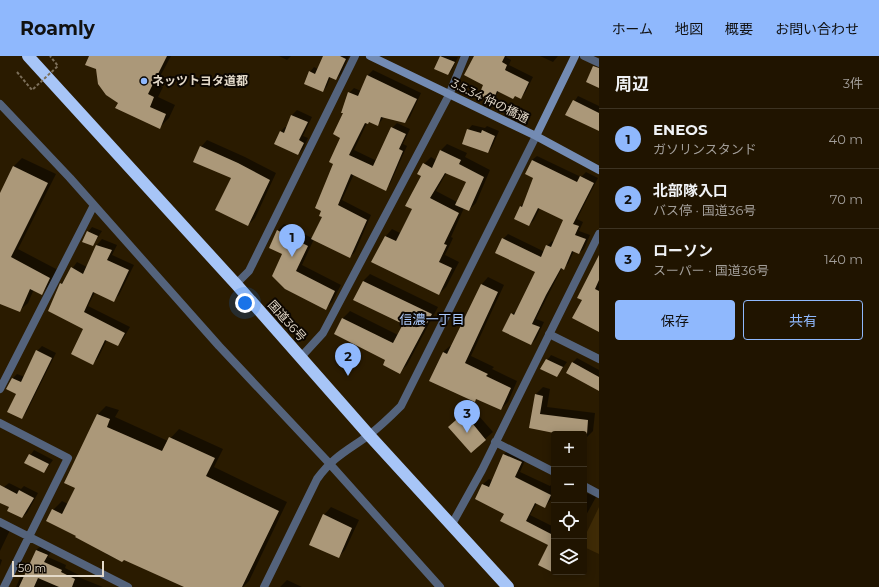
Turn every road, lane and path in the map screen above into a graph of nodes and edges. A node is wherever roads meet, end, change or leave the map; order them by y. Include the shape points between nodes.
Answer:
1 (28, 56) edge
2 (50, 56) edge
3 (355, 56) edge
4 (370, 56) edge
5 (466, 56) edge
6 (576, 56) edge
7 (584, 56) edge
8 (599, 63) edge
9 (17, 72) dead end
10 (449, 94) junction
11 (0, 104) edge
12 (536, 136) junction
13 (599, 170) edge
14 (94, 206) junction
15 (599, 234) edge
16 (236, 284) junction
17 (549, 334) junction
18 (301, 357) junction
19 (599, 359) edge
20 (0, 389) edge
21 (0, 423) edge
22 (369, 435) junction
23 (495, 442) junction
24 (329, 463) junction
25 (551, 470) edge
26 (587, 487) edge
27 (599, 493) edge
28 (0, 522) edge
29 (452, 524) junction
30 (29, 536) junction
31 (4, 587) edge
32 (128, 587) edge
33 (264, 587) edge
34 (440, 587) edge
35 (508, 587) edge

1 - 16 highway, 国道36号
2 - 9 path, bridge via 58,66 32,90
3 - 16 street via 249,271
4 - 10 street, 3.5.34 仲の橋通
5 - 10 street
6 - 12 street
7 - 8 street
10 - 12 street, 3.5.34 仲の橋通
10 - 18 street via 323,333
11 - 14 street
12 - 13 street, 3.5.34 仲の橋通
12 - 22 street via 401,406
14 - 20 street
14 - 24 street via 219,346
15 - 17 street
16 - 18 highway, 国道36号
17 - 19 street
17 - 23 street
18 - 22 highway, 国道36号
21 - 30 street via 68,458
22 - 24 street
22 - 29 highway, 国道36号
23 - 25 street
23 - 29 street
24 - 33 street via 317,478
24 - 34 street
26 - 27 street
28 - 30 street
29 - 35 highway, 国道36号
30 - 31 street
30 - 32 street

